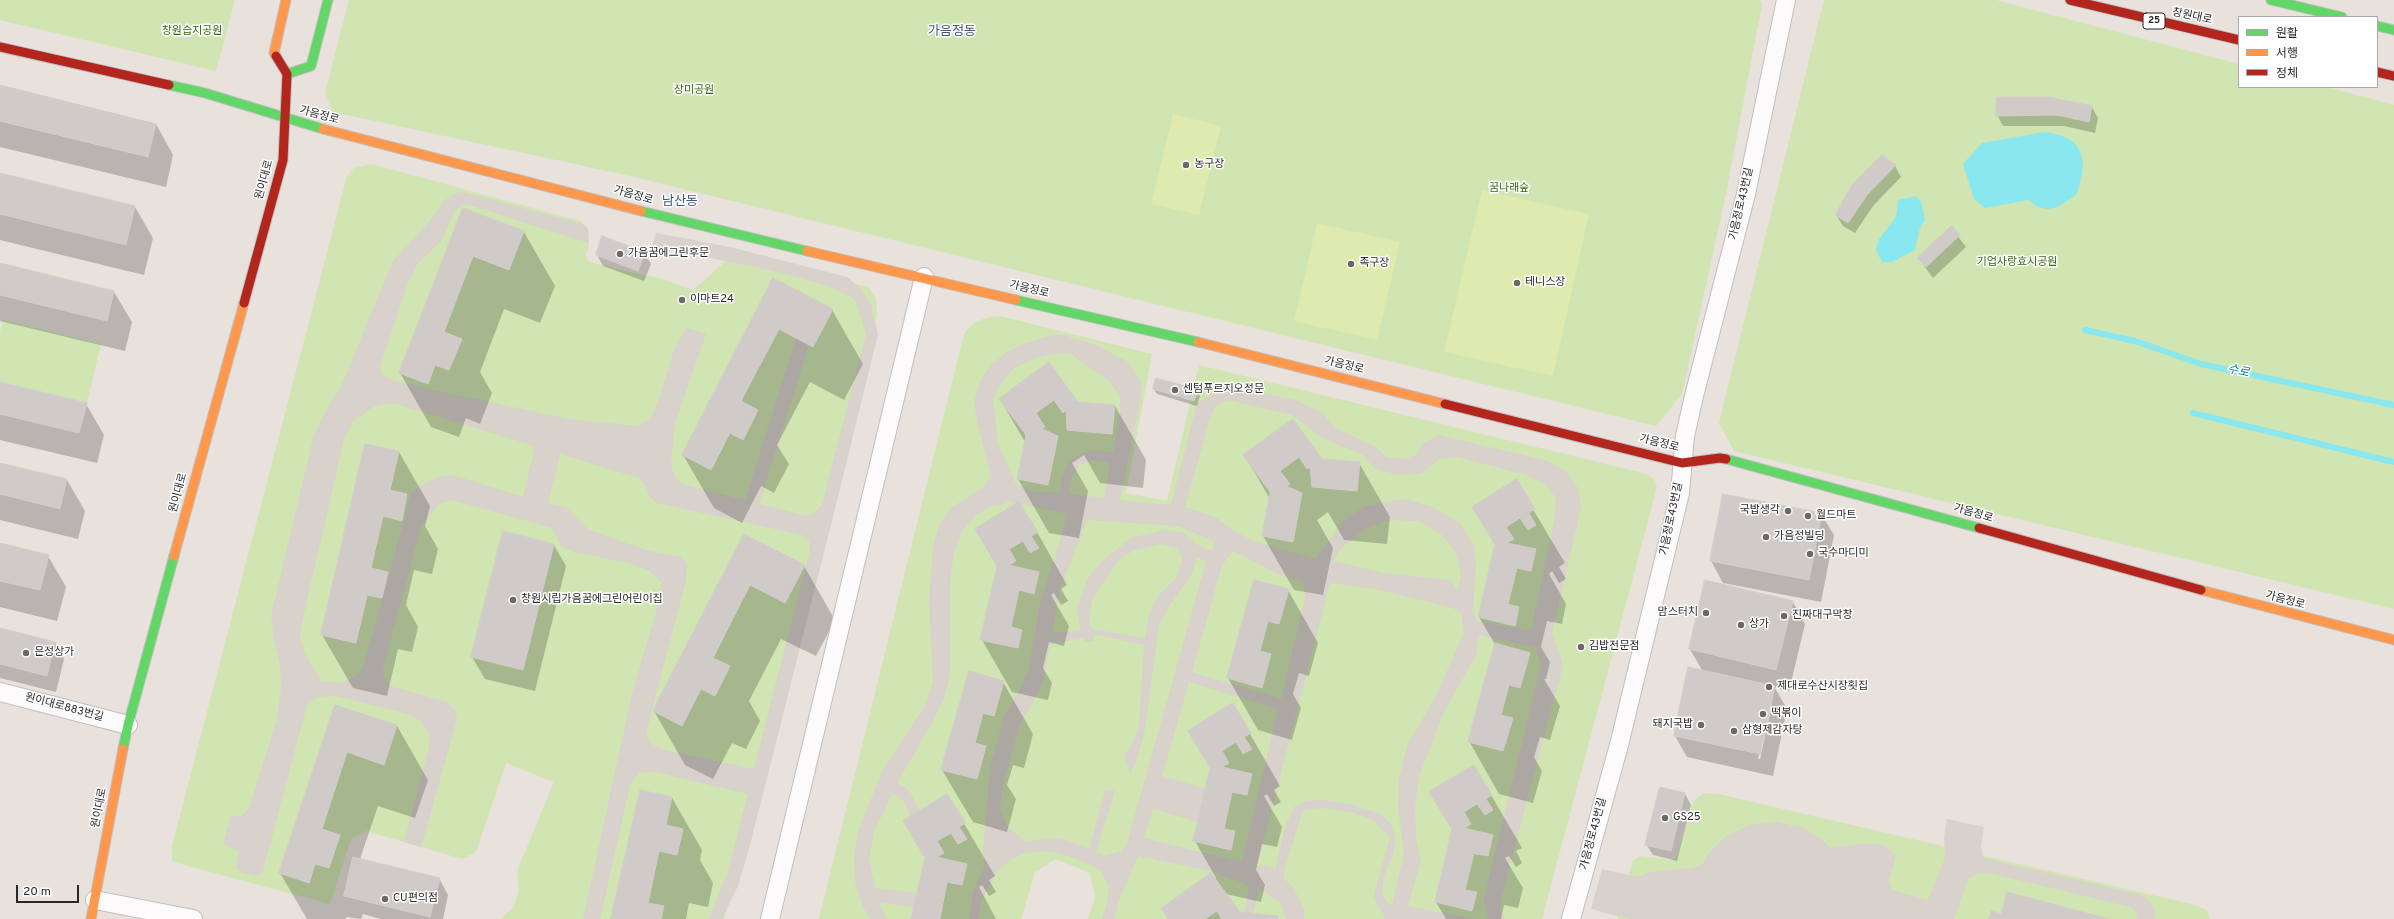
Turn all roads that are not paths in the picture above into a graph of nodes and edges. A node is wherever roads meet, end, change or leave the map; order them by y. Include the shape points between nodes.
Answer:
1 (286, 0) edge
2 (328, 0) edge
3 (1786, 0) edge
4 (2070, 0) edge
5 (2271, 0) edge
6 (2298, 3) edge
7 (2339, 16) edge
8 (2378, 26) edge
9 (2394, 30) edge
10 (2238, 40) edge
11 (0, 47) edge
12 (2378, 72) edge
13 (287, 74) junction
14 (2394, 76) edge
15 (286, 119) junction
16 (924, 277) junction
17 (1682, 463) junction
18 (2394, 640) edge
19 (0, 692) edge
20 (128, 725) junction
21 (95, 900) junction
22 (91, 919) edge
23 (193, 919) edge
24 (770, 919) edge
25 (1571, 919) edge

1 - 13 street via 274,53
2 - 13 street via 311,66
3 - 17 street, 가음정로43번길 via 1746,194 1694,396
4 - 10 street, 창원대로 / 25
5 - 6 street
6 - 7 street
8 - 9 street
11 - 15 street, 가음정로 via 205,93
12 - 14 street
13 - 15 street, 원이대로
15 - 16 street, 가음정로 via 710,229
15 - 20 street, 원이대로 via 283,160
16 - 17 street, 가음정로 via 1169,335
16 - 24 street
17 - 18 street, 가음정로 via 1720,458 1748,464 2299,617
17 - 25 street, 가음정로43번길 via 1680,493 1619,745
19 - 20 street, 원이대로883번길
20 - 21 street, 원이대로
21 - 22 street, 원이대로
21 - 23 street

